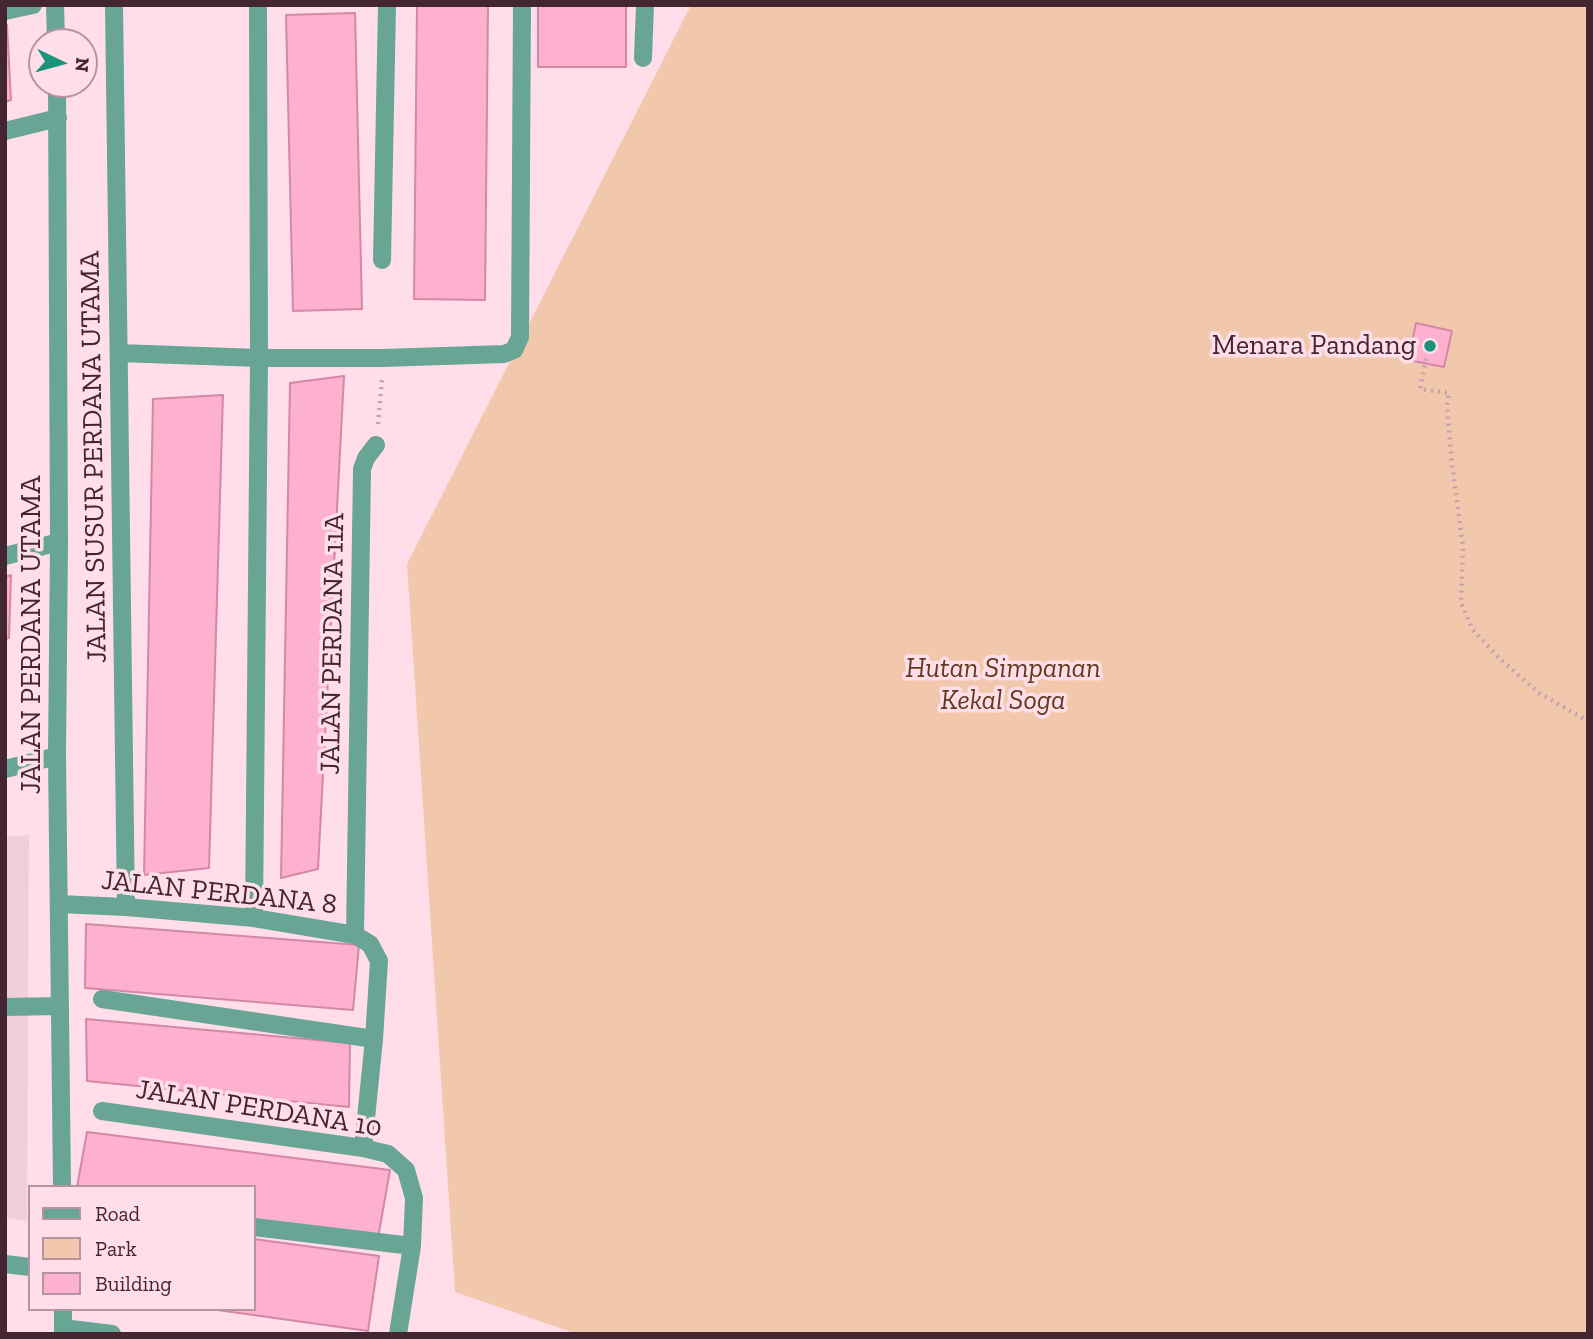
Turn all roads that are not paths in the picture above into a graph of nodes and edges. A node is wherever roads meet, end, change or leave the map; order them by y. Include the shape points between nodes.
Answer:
1 (33, 5) edge
2 (55, 5) edge
3 (114, 5) edge
4 (258, 5) edge
5 (387, 5) edge
6 (522, 5) edge
7 (645, 5) edge
8 (5, 11) edge
9 (56, 28) edge
10 (643, 58) dead end
11 (57, 98) edge
12 (58, 118) junction
13 (5, 131) edge
14 (382, 260) dead end
15 (119, 353) junction
16 (258, 358) junction
17 (376, 445) road end
18 (59, 542) junction
19 (5, 556) edge
20 (57, 756) junction
21 (5, 769) edge
22 (60, 904) junction
23 (126, 907) junction
24 (254, 918) junction
25 (363, 939) junction
26 (102, 999) dead end
27 (60, 1006) junction
28 (5, 1007) edge
29 (374, 1039) junction
30 (102, 1111) dead end
31 (363, 1148) junction
32 (62, 1185) edge
33 (256, 1227) edge
34 (412, 1246) junction
35 (5, 1264) edge
36 (28, 1267) edge
37 (63, 1311) edge
38 (64, 1331) edge
39 (112, 1334) edge
40 (398, 1334) edge

1 - 8 street
2 - 9 street
3 - 15 street, JALAN SUSUR PERDANA UTAMA
4 - 16 street
5 - 14 street
6 - 16 street via 520,338 514,351
7 - 10 street
11 - 12 street, JALAN PERDANA UTAMA
12 - 13 street
12 - 18 street, JALAN PERDANA UTAMA
15 - 16 street
15 - 23 street, JALAN SUSUR PERDANA UTAMA
16 - 24 street
17 - 25 street, JALAN PERDANA 11A via 362,469
18 - 19 street
18 - 20 street, JALAN PERDANA UTAMA
20 - 21 street
20 - 22 street, JALAN PERDANA UTAMA
22 - 23 street, JALAN PERDANA 8
22 - 27 street, JALAN PERDANA UTAMA
23 - 24 street, JALAN PERDANA 8
24 - 25 street, JALAN PERDANA 8
25 - 29 street, JALAN PERDANA 11A via 379,961
26 - 29 street
27 - 28 street
27 - 32 street, JALAN PERDANA UTAMA
29 - 31 street, JALAN PERDANA 11A
30 - 31 street, JALAN PERDANA 10
31 - 34 street, JALAN PERDANA 10 via 388,1154 406,1170 414,1198
33 - 34 street
34 - 40 street, JALAN PERDANA 10
35 - 36 street
37 - 38 street
38 - 39 street

